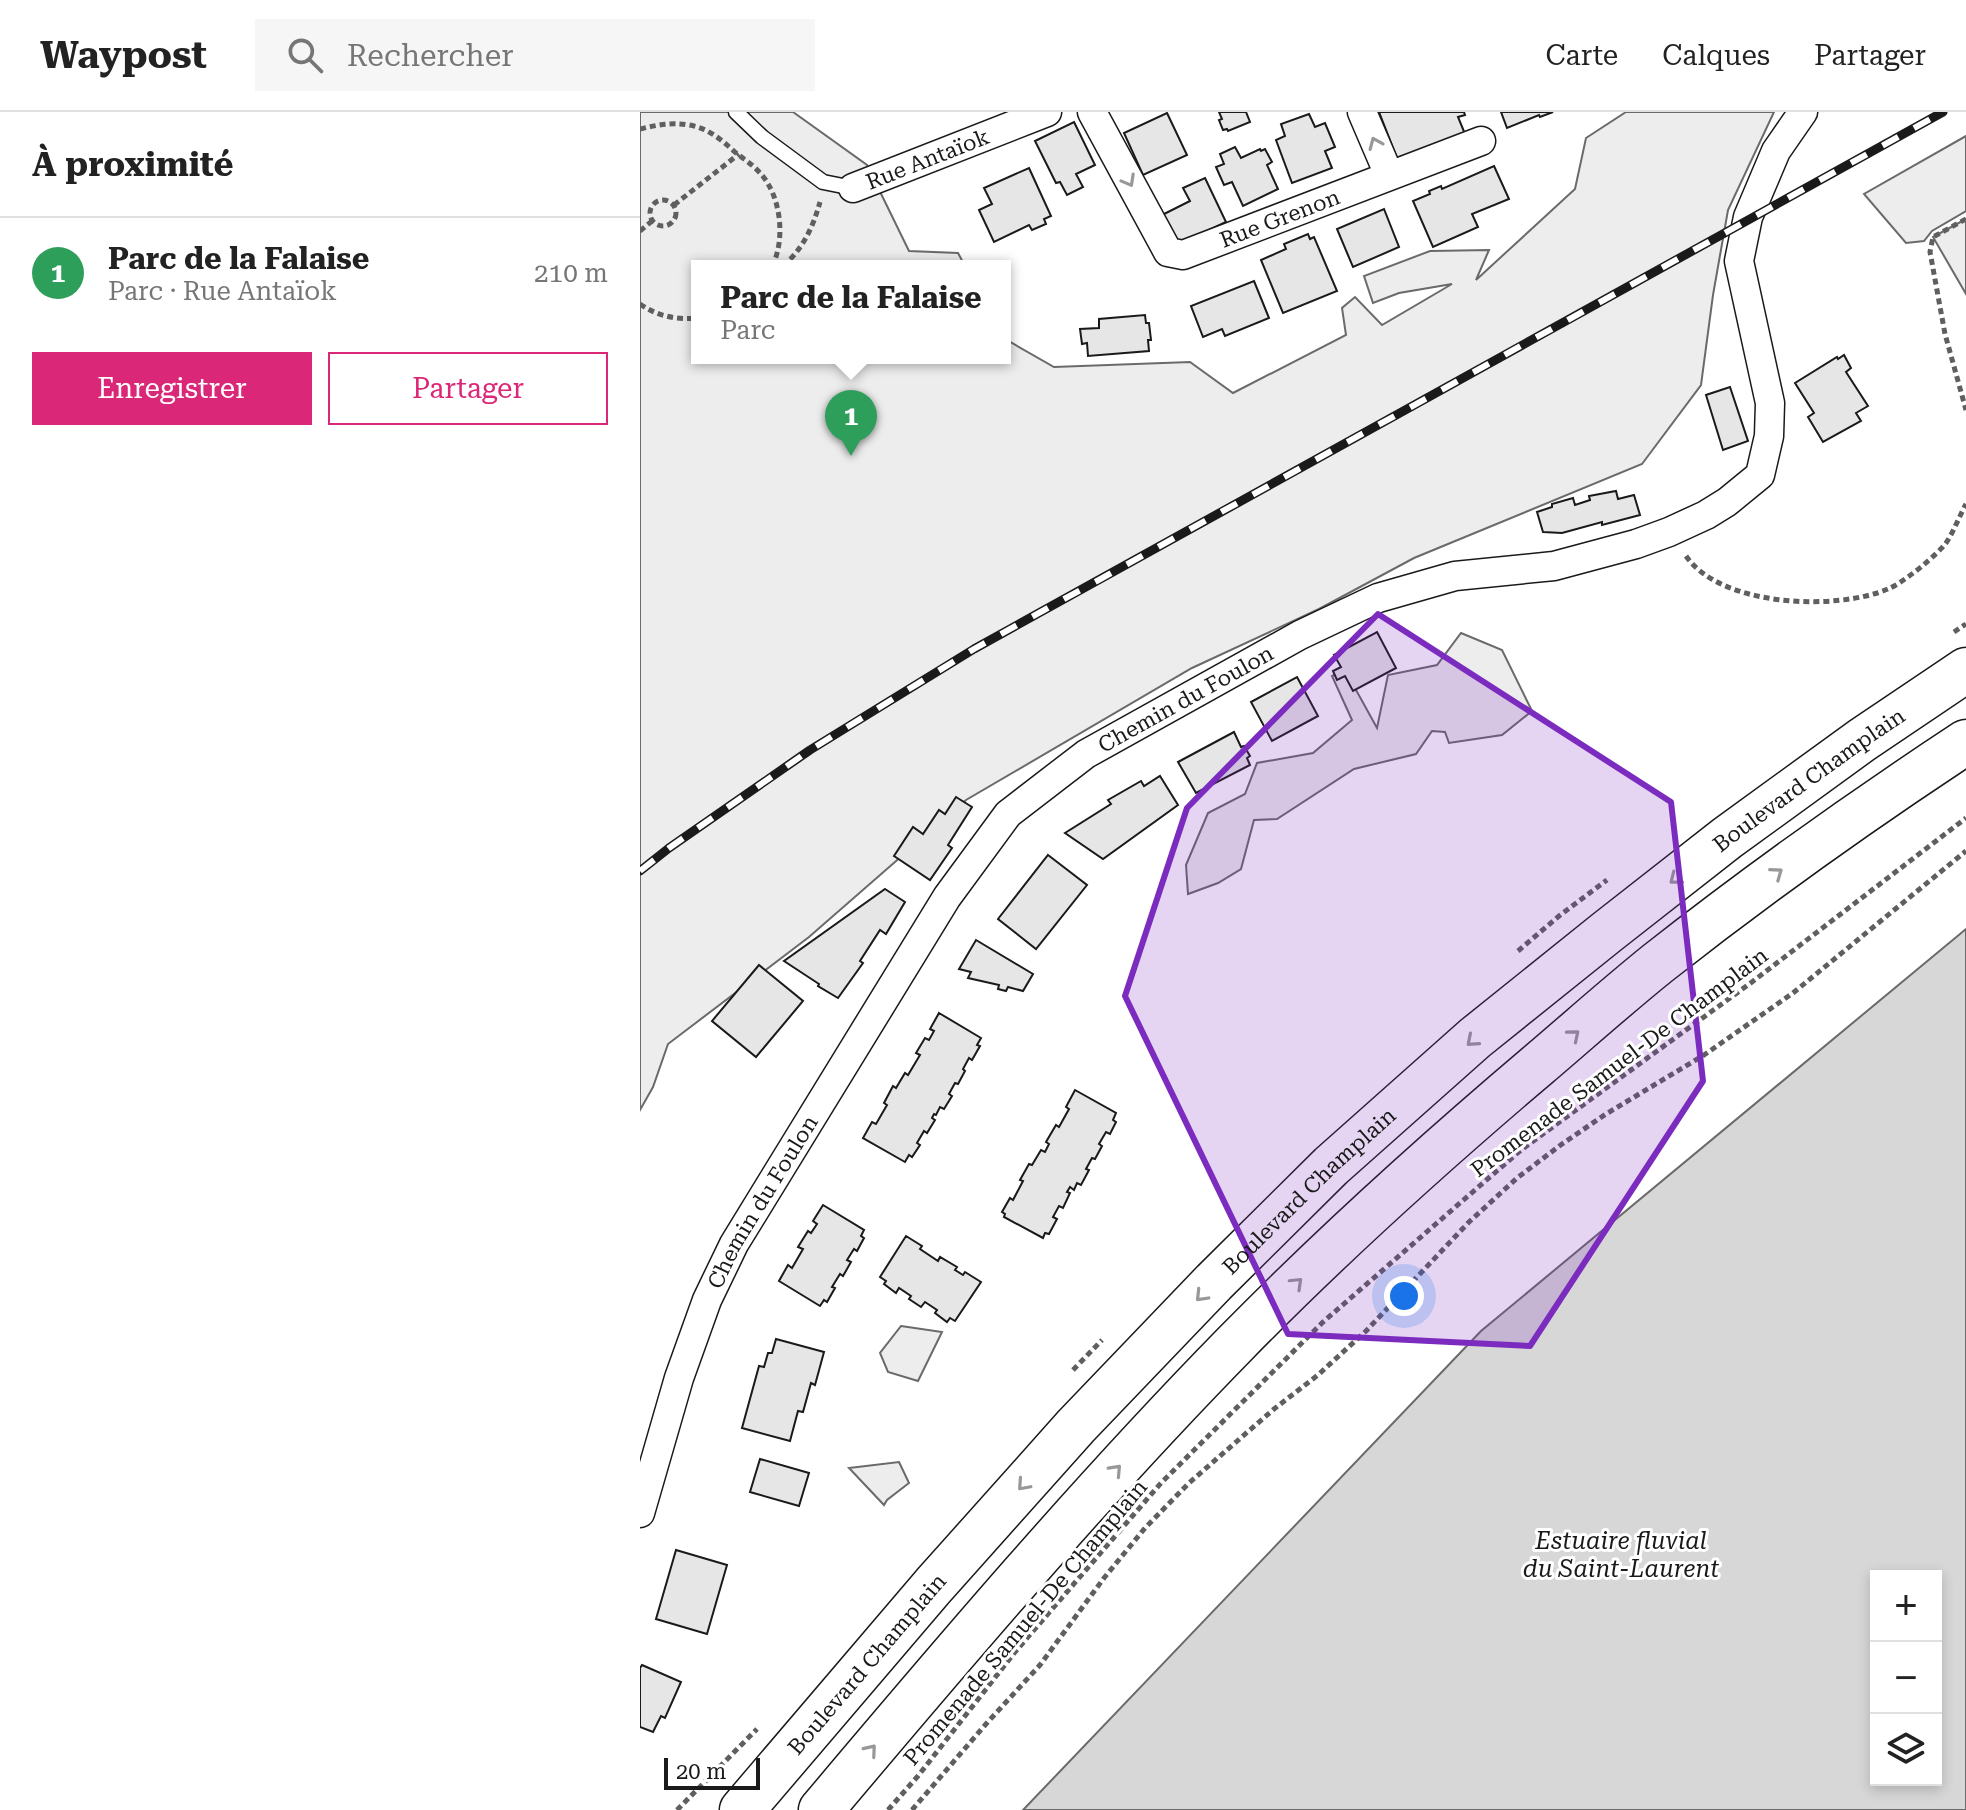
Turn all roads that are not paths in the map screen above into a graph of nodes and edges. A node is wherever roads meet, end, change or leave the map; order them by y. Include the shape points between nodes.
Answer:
1 (736, 112) edge
2 (1047, 112) edge
3 (1092, 112) edge
4 (1362, 112) edge
5 (1803, 112) edge
6 (1481, 141) dead end
7 (1389, 175) junction
8 (853, 188) joint
9 (1966, 670) edge
10 (1966, 742) edge
11 (640, 1513) edge
12 (742, 1810) edge
13 (821, 1810) edge

1 - 8 lane via 823,182
2 - 8 street, Rue Antaïok
3 -> 7 street, Rue Grenon via 1168,252 1183,255
7 -> 4 street
5 - 11 street, Chemin du Foulon via 1776,151 1748,217 1739,261 1770,403 1760,475 1706,515 1636,544 1554,566 1455,576 1378,598 1300,635 1086,754 1008,814 947,897 734,1244 679,1378
6 - 7 street, Rue Grenon
9 -> 12 main road, Boulevard Champlain via 1727,838 1475,1038 1331,1166 1076,1426
13 -> 10 main road via 1113,1472 1372,1209 1657,964

